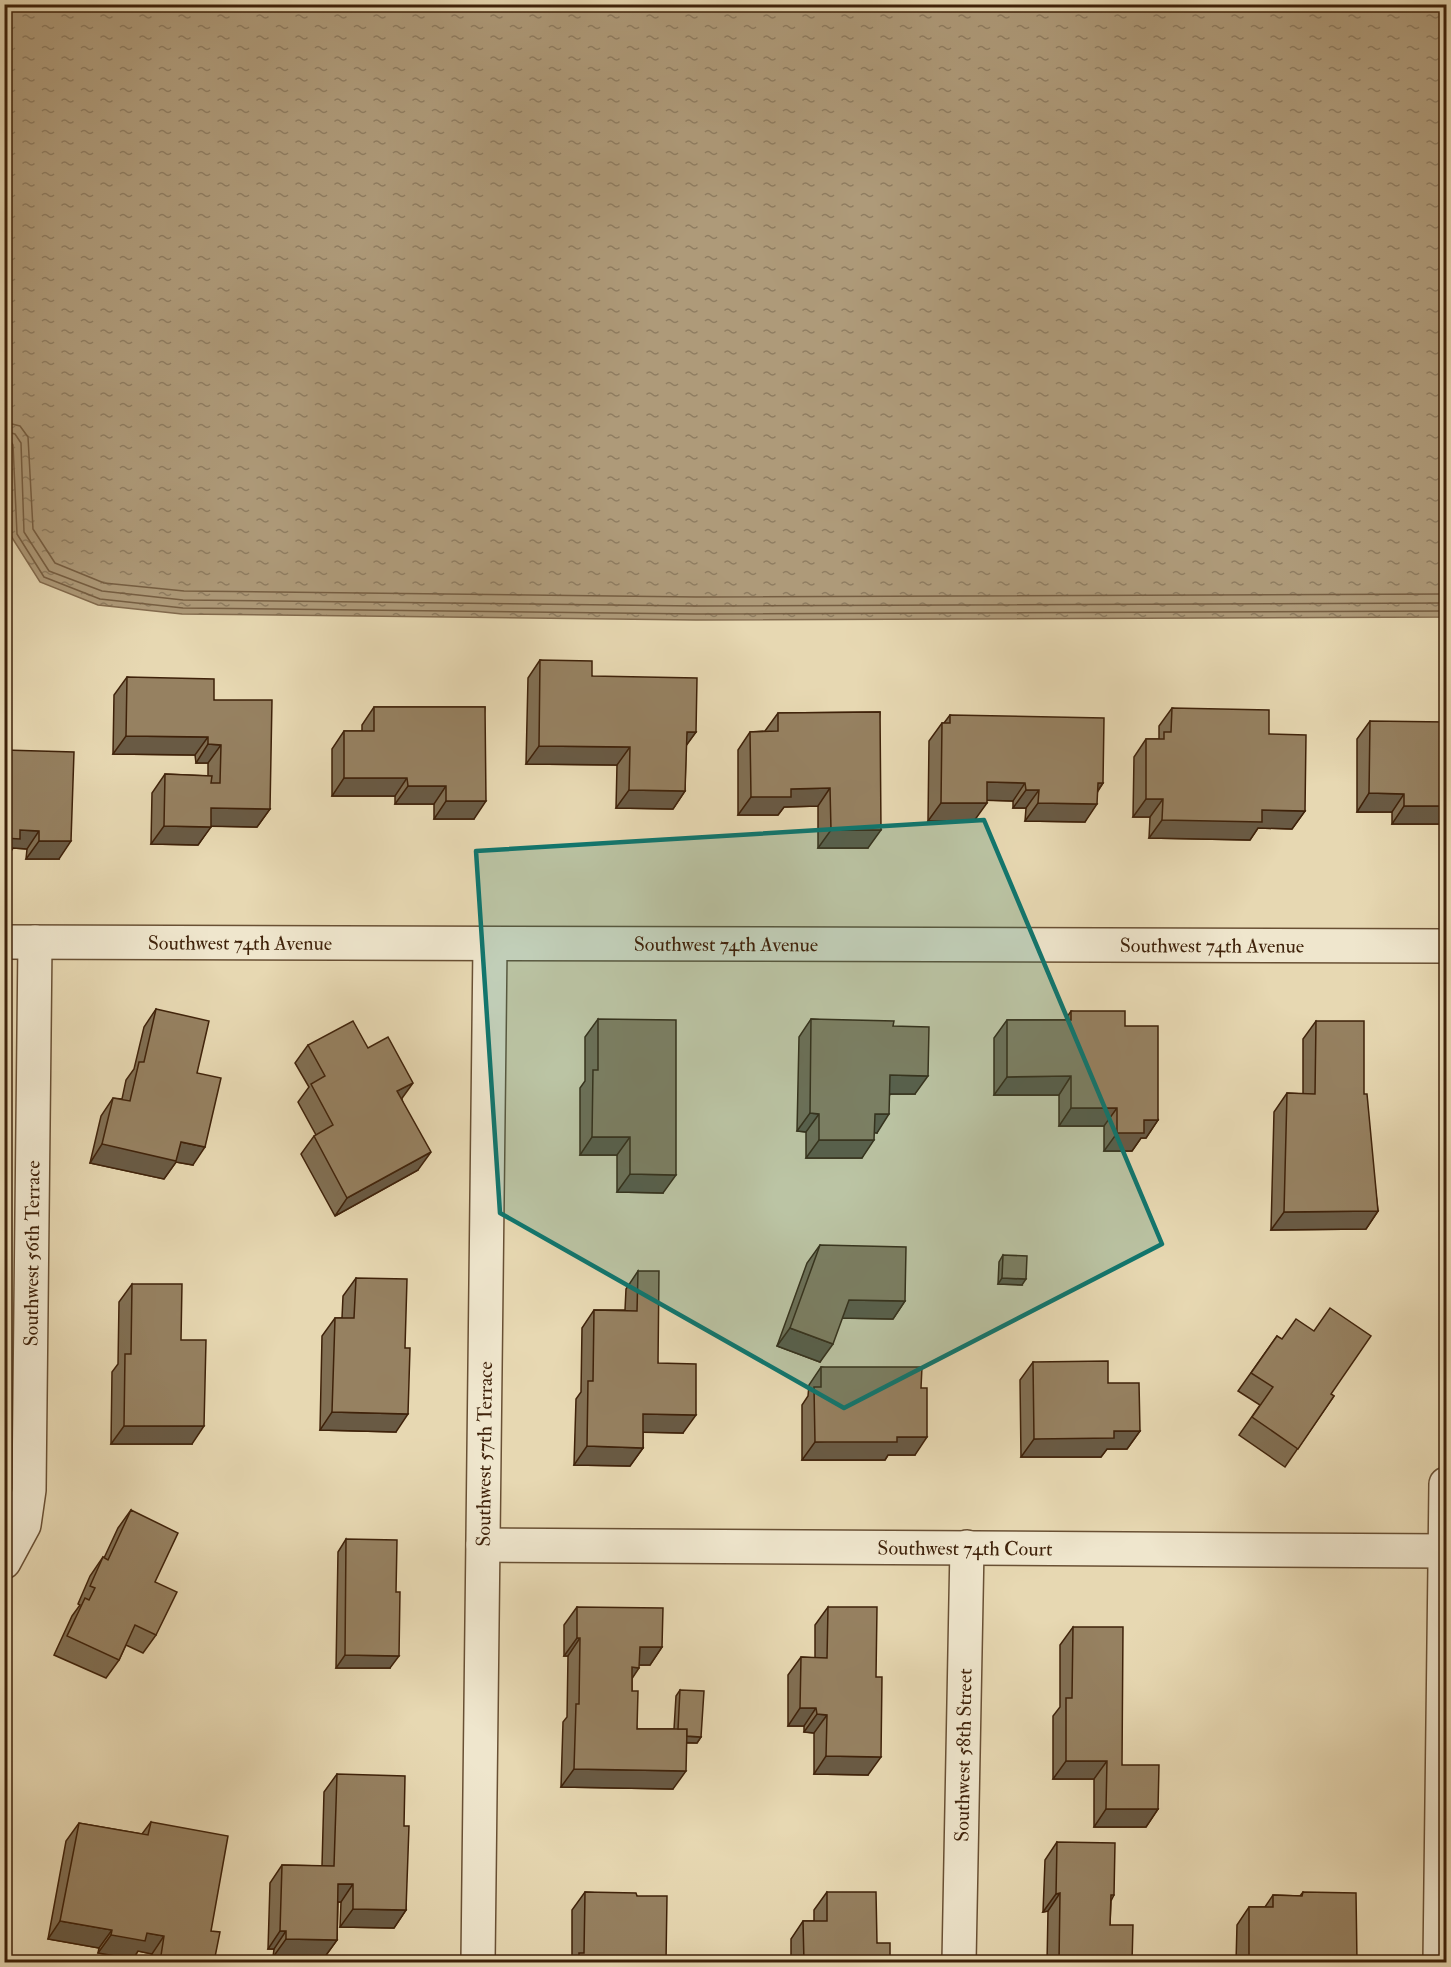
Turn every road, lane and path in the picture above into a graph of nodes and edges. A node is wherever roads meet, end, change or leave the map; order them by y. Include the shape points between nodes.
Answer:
1 (20, 942) edge
2 (490, 945) junction
3 (1446, 946) edge
4 (1446, 1484) edge
5 (483, 1545) junction
6 (967, 1547) junction
7 (1446, 1551) edge
8 (4, 1562) edge
9 (478, 1962) edge
10 (959, 1962) edge
11 (1440, 1962) edge

1 - 2 street, Southwest 74th Avenue
1 - 8 street, Southwest 56th Terrace via 29,1490 24,1525
2 - 3 street, Southwest 74th Avenue
2 - 5 street, Southwest 57th Terrace
4 - 7 street
5 - 6 street, Southwest 74th Court
5 - 9 street, Southwest 57th Terrace
6 - 7 street, Southwest 74th Court
6 - 10 street, Southwest 58th Street
7 - 11 street

